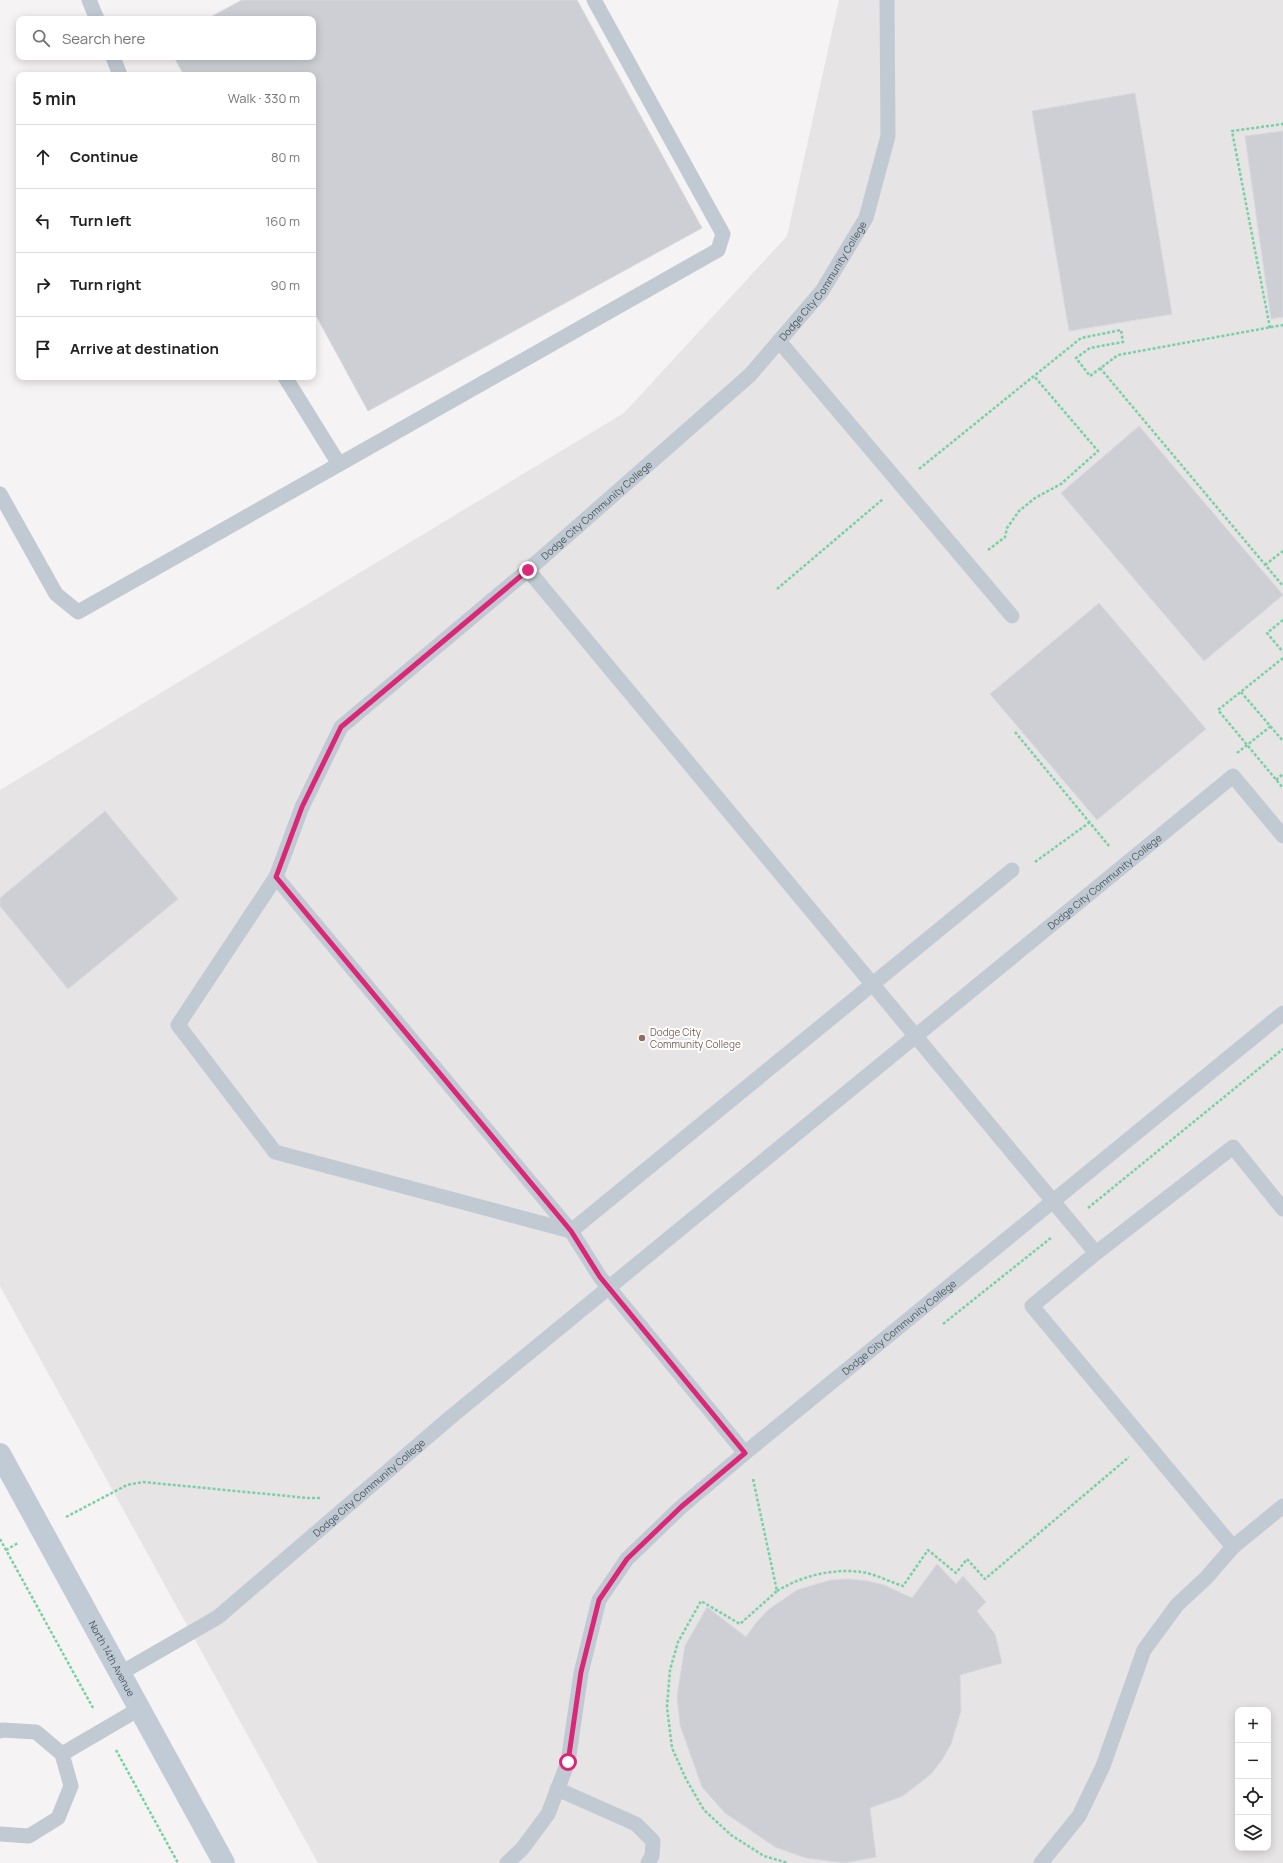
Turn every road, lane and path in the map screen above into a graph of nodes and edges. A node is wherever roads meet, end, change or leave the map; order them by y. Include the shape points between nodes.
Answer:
1 (89, 0) edge
2 (594, 0) edge
3 (887, 0) edge
4 (96, 16) edge
5 (114, 60) edge
6 (119, 72) edge
7 (1283, 124) edge
8 (1283, 325) edge
9 (1270, 328) junction
10 (779, 341) junction
11 (1100, 368) junction
12 (1034, 376) junction
13 (287, 380) edge
14 (339, 464) junction
15 (901, 484) junction
16 (0, 494) edge
17 (1283, 551) edge
18 (969, 565) junction
19 (1265, 565) junction
20 (528, 570) junction
21 (1283, 586) edge
22 (776, 590) dead end
23 (1012, 616) dead end
24 (1283, 620) edge
25 (1283, 652) edge
26 (1283, 658) edge
27 (1241, 692) junction
28 (1015, 732) dead end
29 (1283, 741) edge
30 (1283, 774) edge
31 (1276, 780) junction
32 (1283, 788) edge
33 (1090, 822) junction
34 (1283, 836) edge
35 (1112, 849) dead end
36 (1012, 870) joint
37 (276, 877) junction
38 (874, 985) junction
39 (1283, 1014) edge
40 (916, 1036) junction
41 (1283, 1048) edge
42 (1053, 1202) junction
43 (1283, 1209) edge
44 (1070, 1222) junction
45 (571, 1231) junction
46 (1096, 1253) junction
47 (609, 1288) junction
48 (942, 1325) dead end
49 (1146, 1442) junction
50 (745, 1453) junction
51 (0, 1454) edge
52 (758, 1475) dead end
53 (324, 1498) dead end
54 (1283, 1506) edge
55 (42, 1531) junction
56 (0, 1539) edge
57 (1233, 1547) junction
58 (6, 1550) junction
59 (777, 1591) junction
60 (119, 1674) junction
61 (138, 1709) junction
62 (104, 1728) junction
63 (0, 1732) edge
64 (62, 1754) junction
65 (557, 1790) junction
66 (0, 1834) edge
67 (178, 1863) edge
68 (224, 1863) edge
69 (507, 1863) edge
70 (648, 1863) edge
71 (788, 1863) edge
72 (1041, 1863) edge

1 - 4 lane
2 - 14 lane via 723,234 718,250
3 - 10 lane, Dodge City Community College via 888,136 866,218 822,291
5 - 6 lane
7 - 9 path via 1232,131
8 - 9 path
9 - 11 path via 1118,355
10 - 15 lane
10 - 20 lane, Dodge City Community College via 750,375
11 - 12 path via 1090,376 1076,358 1090,348 1123,342 1121,330 1081,338
11 - 19 path
12 - 15 path
12 - 18 path via 1098,451 1061,484 1035,498 1019,512 1007,528 1005,536
13 - 14 lane
14 - 16 lane via 78,612 56,594
15 - 18 lane
15 - 22 path
17 - 19 path
18 - 23 lane
19 - 21 path
20 - 37 lane, Dodge City Community College via 341,727 302,807
20 - 38 lane
24 - 25 path via 1267,633
26 - 27 path
27 - 29 path
27 - 31 path via 1218,710
28 - 33 path
30 - 31 path
31 - 32 path
33 - 35 path
33 - 36 path via 1031,864
34 - 40 lane, Dodge City Community College via 1233,776
36 - 38 lane
37 - 45 lane
37 - 45 lane, Dodge City Community College via 178,1025 275,1152
38 - 40 lane
38 - 45 lane
39 - 42 lane, Dodge City Community College
40 - 42 lane
40 - 47 lane, Dodge City Community College
41 - 44 path
42 - 44 lane
42 - 50 lane, Dodge City Community College
43 - 46 lane via 1233,1147
44 - 46 lane
44 - 48 path
45 - 47 lane
46 - 49 lane via 1032,1306
47 - 50 lane
47 - 60 lane, Dodge City Community College via 452,1416 218,1617
49 - 57 lane
49 - 59 path via 985,1579 967,1559 956,1573 928,1550 902,1586 863,1572 837,1571 812,1575
50 - 65 lane, Dodge City Community College via 681,1507 627,1559 599,1600 581,1672 568,1762
51 - 55 main road, North 14th Avenue
52 - 59 path via 752,1480
53 - 55 path via 143,1482 127,1485
54 - 57 lane
55 - 58 path
55 - 60 main road, North 14th Avenue
56 - 58 path
57 - 72 lane via 1206,1578 1177,1605 1144,1650 1103,1766 1078,1816
58 - 62 path
59 - 71 path via 740,1624 701,1601 678,1642 670,1670 667,1707 672,1748 704,1810 731,1835 764,1856
60 - 61 main road, North 14th Avenue
61 - 62 lane
61 - 68 main road, North 14th Avenue
62 - 64 lane
62 - 67 path
63 - 64 lane via 36,1732
64 - 66 lane via 71,1786 58,1818 29,1836
65 - 69 lane, Dodge City Community College via 548,1814 522,1849
65 - 70 lane via 636,1824 653,1841 652,1856

